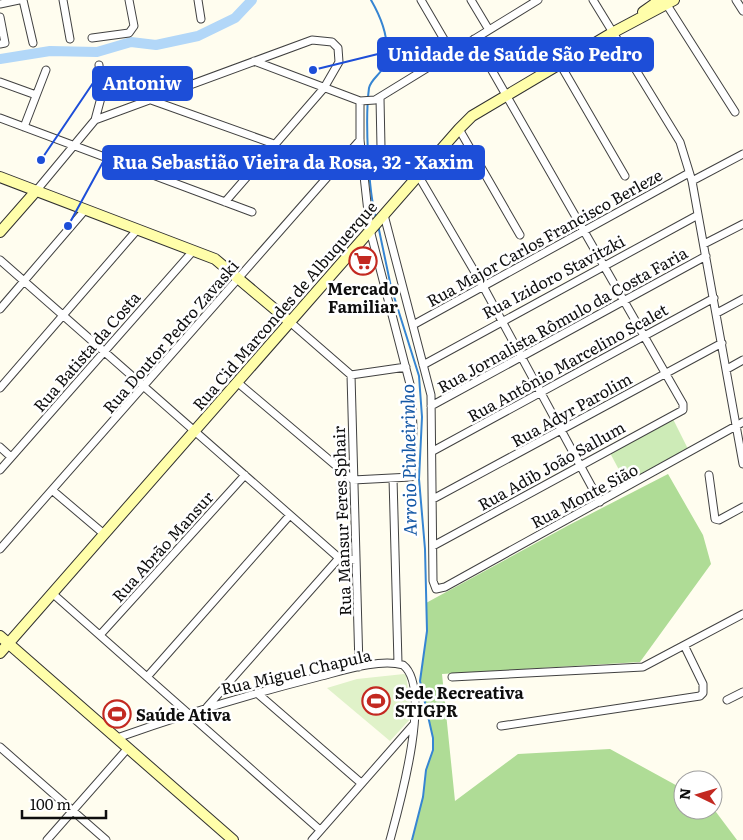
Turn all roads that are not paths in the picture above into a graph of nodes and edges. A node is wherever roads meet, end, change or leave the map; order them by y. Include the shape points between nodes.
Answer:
1 (21, 0) edge
2 (63, 0) edge
3 (130, 0) edge
4 (198, 0) edge
5 (421, 0) edge
6 (472, 0) edge
7 (523, 0) edge
8 (538, 0) edge
9 (593, 0) edge
10 (736, 0) edge
11 (667, 2) edge
12 (0, 4) edge
13 (527, 7) junction
14 (743, 11) edge
15 (0, 17) edge
16 (201, 19) dead end
17 (489, 30) junction
18 (612, 33) junction
19 (92, 38) dead end
20 (70, 39) dead end
21 (474, 39) junction
22 (33, 43) dead end
23 (0, 44) edge
24 (452, 53) junction
25 (254, 61) junction
26 (560, 64) junction
27 (99, 65) dead end
28 (46, 70) dead end
29 (0, 82) edge
30 (324, 88) junction
31 (36, 95) junction
32 (508, 95) junction
33 (377, 99) junction
34 (151, 100) junction
35 (362, 101) junction
36 (735, 112) dead end
37 (0, 118) edge
38 (95, 120) junction
39 (24, 127) junction
40 (459, 129) junction
41 (360, 140) junction
42 (274, 144) junction
43 (75, 146) junction
44 (381, 146) dead end
45 (743, 154) edge
46 (689, 173) junction
47 (418, 175) junction
48 (625, 176) dead end
49 (0, 177) edge
50 (692, 181) junction
51 (36, 191) junction
52 (225, 202) junction
53 (84, 210) junction
54 (252, 212) dead end
55 (698, 215) junction
56 (383, 216) junction
57 (743, 224) edge
58 (371, 229) junction
59 (137, 230) junction
60 (584, 230) junction
61 (0, 232) edge
62 (520, 235) dead end
63 (704, 244) junction
64 (193, 251) junction
65 (706, 256) junction
66 (0, 260) edge
67 (605, 266) junction
68 (238, 279) junction
69 (24, 281) junction
70 (483, 286) junction
71 (714, 298) junction
72 (743, 299) edge
73 (624, 300) junction
74 (0, 309) edge
75 (717, 313) junction
76 (63, 315) junction
77 (501, 321) junction
78 (290, 322) junction
79 (413, 325) junction
80 (644, 336) junction
81 (722, 343) junction
82 (104, 351) junction
83 (520, 356) junction
84 (743, 360) edge
85 (424, 365) junction
86 (406, 367) junction
87 (727, 369) junction
88 (665, 373) junction
89 (350, 375) junction
90 (237, 382) junction
91 (144, 386) junction
92 (0, 388) edge
93 (541, 393) junction
94 (431, 406) junction
95 (740, 424) edge
96 (194, 430) junction
97 (561, 430) junction
98 (0, 447) edge
99 (433, 451) junction
100 (12, 457) junction
101 (580, 464) junction
102 (743, 464) edge
103 (0, 470) edge
104 (245, 475) junction
105 (709, 475) dead end
106 (393, 478) junction
107 (354, 480) junction
108 (52, 490) junction
109 (433, 498) junction
110 (600, 502) junction
111 (743, 506) edge
112 (290, 515) junction
113 (104, 534) junction
114 (433, 546) junction
115 (0, 549) edge
116 (339, 558) junction
117 (356, 560) junction
118 (52, 593) junction
119 (743, 614) edge
120 (0, 636) edge
121 (100, 636) junction
122 (8, 643) junction
123 (685, 647) junction
124 (0, 653) edge
125 (398, 663) junction
126 (359, 667) junction
127 (147, 677) junction
128 (452, 678) dead end
129 (743, 692) edge
130 (257, 693) junction
131 (727, 700) dead end
132 (206, 707) junction
133 (187, 713) junction
134 (414, 723) junction
135 (501, 726) dead end
136 (117, 738) junction
137 (0, 747) edge
138 (128, 748) junction
139 (361, 784) junction
140 (72, 810) junction
141 (320, 830) junction
142 (46, 840) edge
143 (106, 840) edge
144 (233, 840) edge
145 (312, 840) edge
146 (390, 840) edge

1 - 12 street
1 - 22 street
2 - 20 street
3 - 19 street via 134,26 129,33
4 - 16 street
5 - 24 street
6 - 17 street
7 - 13 street
8 - 13 street
9 - 18 street
10 - 14 street
11 - 18 street, Rua Cid Marcondes de Albuquerque
11 - 36 street
13 - 17 street
15 - 23 street via 5,43
17 - 21 street
18 - 26 street, Rua Cid Marcondes de Albuquerque
18 - 46 street via 680,142
21 - 24 street
21 - 32 street
24 - 33 street
25 - 30 street
25 - 30 street via 312,40 328,40 338,48 340,57
25 - 34 street
26 - 32 street, Rua Cid Marcondes de Albuquerque
26 - 48 street
27 - 38 street via 102,94
28 - 31 street
29 - 31 street
30 - 35 street
30 - 42 street
31 - 39 street
32 - 40 street, Rua Cid Marcondes de Albuquerque via 472,116
32 - 60 street
33 - 35 street
33 - 44 street
34 - 38 street
34 - 42 street
35 - 41 street
37 - 39 street
38 - 43 street
39 - 43 street
40 - 47 street, Rua Cid Marcondes de Albuquerque
40 - 62 street
41 - 58 street
41 - 68 street, Rua Doutor Pedro Zavaski
42 - 52 street
43 - 51 street
43 - 52 street
45 - 50 street
46 - 50 street
46 - 60 street, Rua Major Carlos Francisco Berleze
47 - 56 street, Rua Cid Marcondes de Albuquerque
47 - 70 street
49 - 51 street
50 - 55 street
51 - 53 street
51 - 61 street
52 - 54 street
53 - 59 street
53 - 69 street
55 - 63 street
55 - 67 street, Rua Izidoro Stavitzki
56 - 58 street, Rua Cid Marcondes de Albuquerque
56 - 79 street
57 - 63 street
58 - 78 street, Rua Cid Marcondes de Albuquerque
58 - 86 street
59 - 64 street
59 - 76 street
60 - 67 street
60 - 70 street, Rua Major Carlos Francisco Berleze
63 - 65 street
64 - 68 street via 215,259
64 - 82 street, Rua Batista da Costa
65 - 71 street
65 - 73 street, Rua Jornalista Rômulo da Costa Faria
66 - 69 street
67 - 73 street
67 - 77 street, Rua Izidoro Stavitzki
68 - 78 street
68 - 91 street, Rua Doutor Pedro Zavaski
69 - 74 street
69 - 76 street
70 - 77 street
70 - 79 street, Rua Major Carlos Francisco Berleze
71 - 75 street
71 - 80 street, Rua Antônio Marcelino Scalet
72 - 75 street
73 - 80 street
73 - 83 street, Rua Jornalista Rômulo da Costa Faria
75 - 81 street
76 - 82 street
76 - 92 street
77 - 83 street
77 - 85 street, Rua Izidoro Stavitzki
78 - 89 street
78 - 90 street, Rua Cid Marcondes de Albuquerque
79 - 85 street
80 - 88 street
80 - 93 street, Rua Antônio Marcelino Scalet
81 - 87 street
81 - 88 street, Rua Adyr Parolim
82 - 91 street
82 - 100 street, Rua Batista da Costa
83 - 93 street
83 - 94 street, Rua Jornalista Rômulo da Costa Faria
84 - 87 street
85 - 94 street
86 - 89 street
86 - 106 street via 411,388 413,428 411,477
87 - 95 street
88 - 97 street, Rua Adyr Parolim
88 - 101 street, Rua Adib João Sallum via 683,404 683,410
89 - 107 street, Rua Mansur Feres Sphair
90 - 96 street, Rua Cid Marcondes de Albuquerque
90 - 107 street
91 - 96 street
91 - 108 street, Rua Doutor Pedro Zavaski
93 - 97 street
93 - 99 street, Rua Antônio Marcelino Scalet
94 - 99 street
95 - 102 street
95 - 110 street, Rua Monte Sião
96 - 104 street
96 - 113 street, Rua Cid Marcondes de Albuquerque
97 - 101 street
97 - 109 street, Rua Adyr Parolim
98 - 100 street
99 - 109 street
100 - 103 street, Rua Batista da Costa
101 - 110 street
101 - 114 street, Rua Adib João Sallum
104 - 112 street
104 - 121 street, Rua Abrão Mansur
105 - 111 street via 715,519 719,520
106 - 107 street
106 - 125 street
107 - 117 street, Rua Mansur Feres Sphair
108 - 113 street
108 - 115 street, Rua Doutor Pedro Zavaski
109 - 114 street
110 - 114 street, Rua Monte Sião via 436,589
112 - 116 street
112 - 127 street
113 - 118 street, Rua Cid Marcondes de Albuquerque
116 - 117 street
116 - 132 street
117 - 126 street, Rua Mansur Feres Sphair
118 - 121 street
118 - 122 street, Rua Cid Marcondes de Albuquerque
119 - 123 street
120 - 122 street
121 - 127 street
122 - 124 street, Rua Cid Marcondes de Albuquerque
122 - 136 street
123 - 128 street via 643,667
123 - 135 street via 704,684 704,693 694,698
125 - 126 street, Rua Miguel Chapula
125 - 134 street via 409,669 413,683
126 - 130 street, Rua Miguel Chapula
127 - 133 street
129 - 131 street
130 - 132 street, Rua Miguel Chapula
130 - 139 street
132 - 133 street, Rua Miguel Chapula
133 - 136 street, Rua Miguel Chapula
133 - 141 street
134 - 139 street
134 - 146 street via 407,781
136 - 138 street
137 - 140 street
138 - 140 street
138 - 144 street
139 - 141 street
140 - 142 street
140 - 143 street
141 - 145 street

